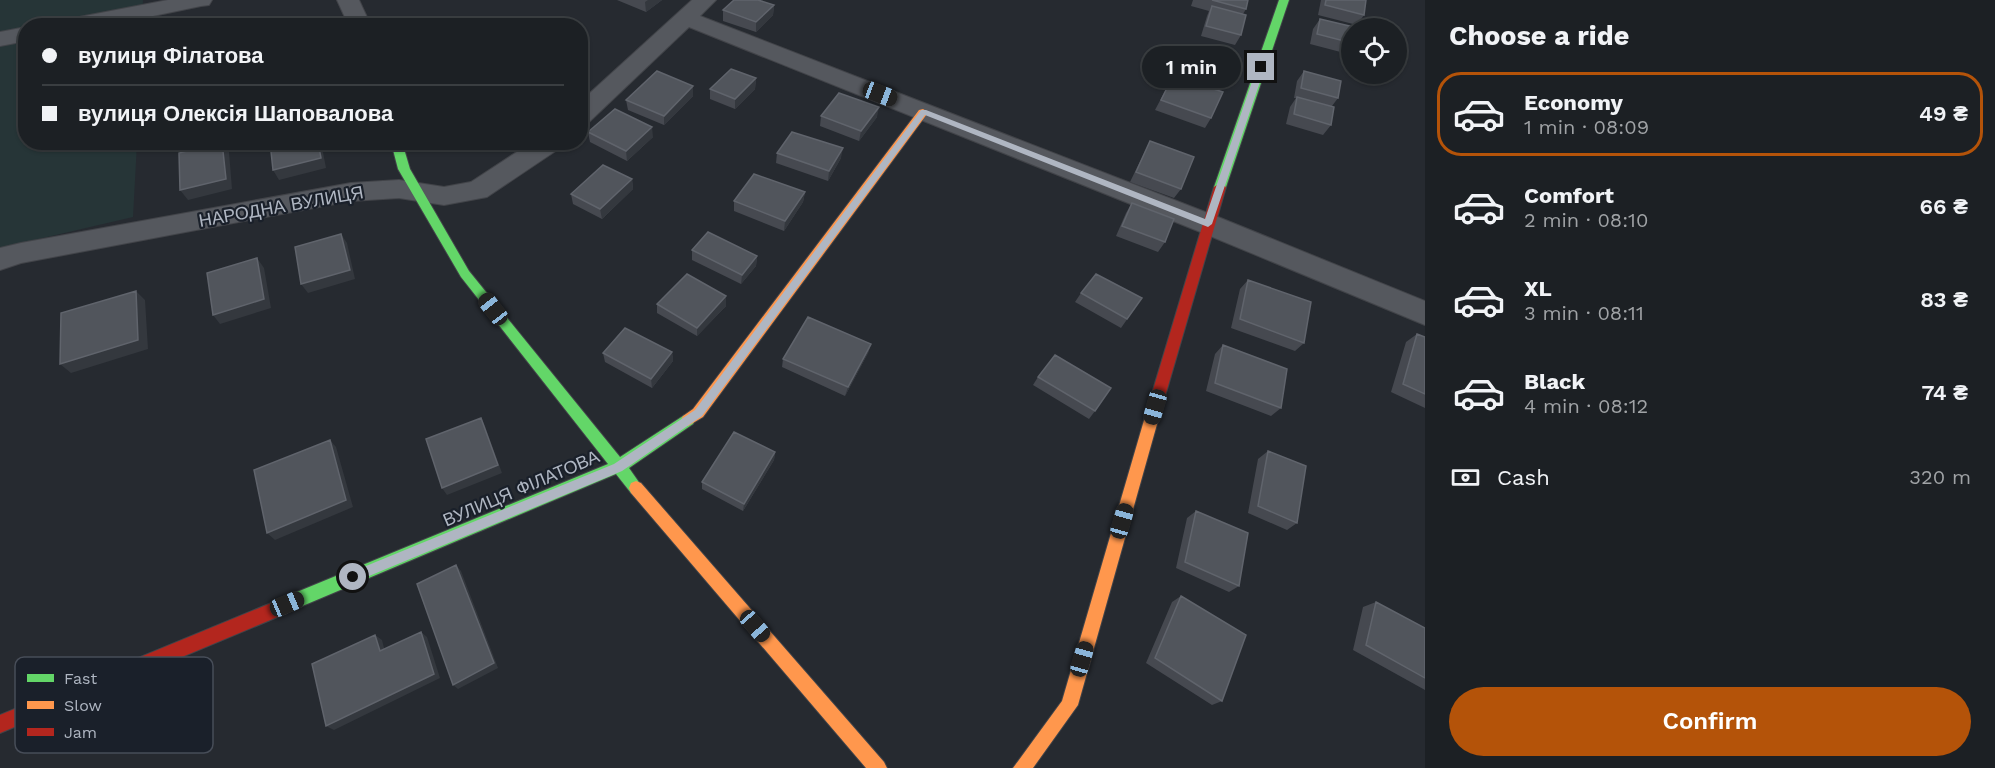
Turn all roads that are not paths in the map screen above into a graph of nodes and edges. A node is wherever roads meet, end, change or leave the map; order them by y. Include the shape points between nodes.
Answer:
1 (201, 0) edge
2 (348, 0) edge
3 (705, 0) edge
4 (1284, 0) edge
5 (110, 18) edge
6 (356, 18) edge
7 (685, 18) junction
8 (18, 36) edge
9 (0, 39) edge
10 (588, 109) edge
11 (924, 112) junction
12 (398, 150) edge
13 (539, 150) edge
14 (416, 190) junction
15 (1208, 224) junction
16 (0, 259) edge
17 (1425, 313) edge
18 (618, 467) junction
19 (161, 657) edge
20 (15, 718) edge
21 (0, 724) edge
22 (878, 768) edge
23 (1022, 768) edge

1 - 5 street
2 - 6 street
3 - 7 street
4 - 15 street
7 - 10 street
7 - 11 street
8 - 9 street
11 - 15 street
11 - 18 street, ВУЛИЦЯ ФІЛАТОВА via 699,413
12 - 14 street
13 - 14 street, НАРОДНА ВУЛИЦЯ via 478,190 444,196
14 - 16 street, НАРОДНА ВУЛИЦЯ via 351,192
14 - 18 street via 465,274
15 - 17 street
15 - 23 street via 1068,705
18 - 19 street, ВУЛИЦЯ ФІЛАТОВА
18 - 22 street
20 - 21 street, ВУЛИЦЯ ФІЛАТОВА

